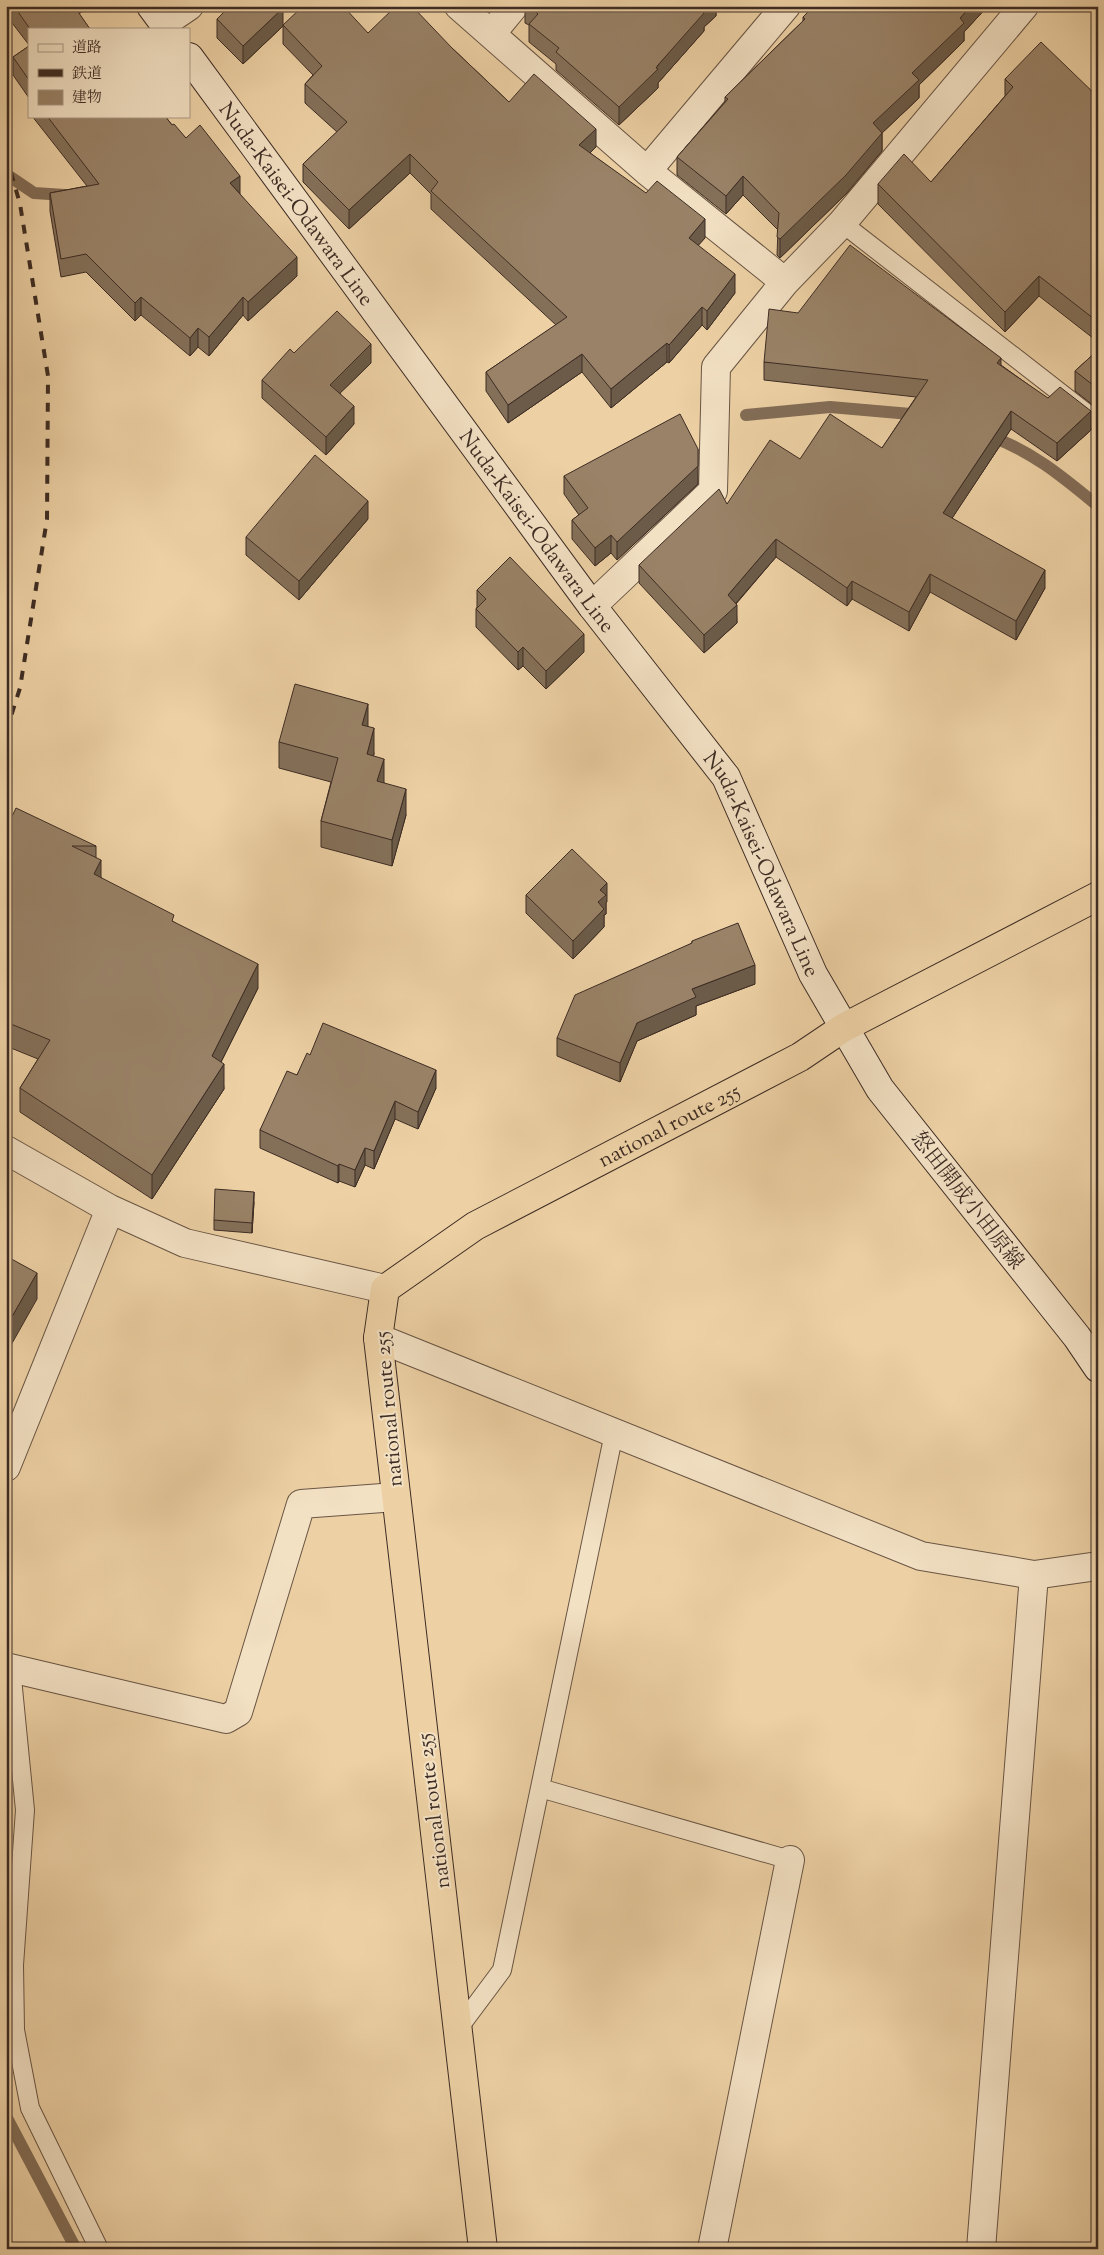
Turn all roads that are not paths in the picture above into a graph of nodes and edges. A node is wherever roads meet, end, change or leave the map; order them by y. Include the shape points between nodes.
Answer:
1 (189, 6) edge
2 (459, 6) edge
3 (514, 6) edge
4 (786, 6) edge
5 (1024, 6) edge
6 (161, 19) edge
7 (491, 34) junction
8 (190, 58) edge
9 (647, 171) junction
10 (842, 224) junction
11 (786, 282) junction
12 (1098, 422) edge
13 (592, 606) junction
14 (1098, 896) edge
15 (843, 1028) junction
16 (6, 1150) edge
17 (110, 1209) junction
18 (385, 1289) junction
19 (378, 1338) junction
20 (1098, 1368) edge
21 (614, 1433) junction
22 (6, 1467) edge
23 (396, 1497) junction
24 (1098, 1566) edge
25 (1034, 1575) junction
26 (8, 1667) edge
27 (540, 1788) junction
28 (790, 1860) joint
29 (458, 2029) junction
30 (99, 2249) edge
31 (483, 2249) edge
32 (712, 2249) edge
33 (981, 2249) edge

1 - 6 street
2 - 7 street
3 - 7 street
4 - 9 street
5 - 10 street
7 - 9 street
8 - 13 street, Nuda-Kaisei-Odawara Line
9 - 11 street
10 - 11 street
10 - 12 lane
11 - 13 street via 716,367 713,492
13 - 15 street, Nuda-Kaisei-Odawara Line via 726,777 813,974
14 - 15 highway, national route 255
15 - 18 highway, national route 255 via 800,1057 475,1226
15 - 20 street, 怒田開成小田原線 via 880,1089 1077,1337
16 - 17 street
17 - 18 street via 185,1244
17 - 22 street
18 - 19 highway, national route 255
19 - 21 street
19 - 23 highway, national route 255
21 - 25 street via 921,1556
21 - 27 lane
23 - 26 street via 301,1504 238,1712 226,1719
23 - 29 highway, national route 255
24 - 25 street
25 - 33 street
26 - 30 lane via 25,1810 14,1965 15,2030 30,2108
27 - 28 lane
27 - 29 lane via 502,1970
28 - 32 street
29 - 31 highway, national route 255

